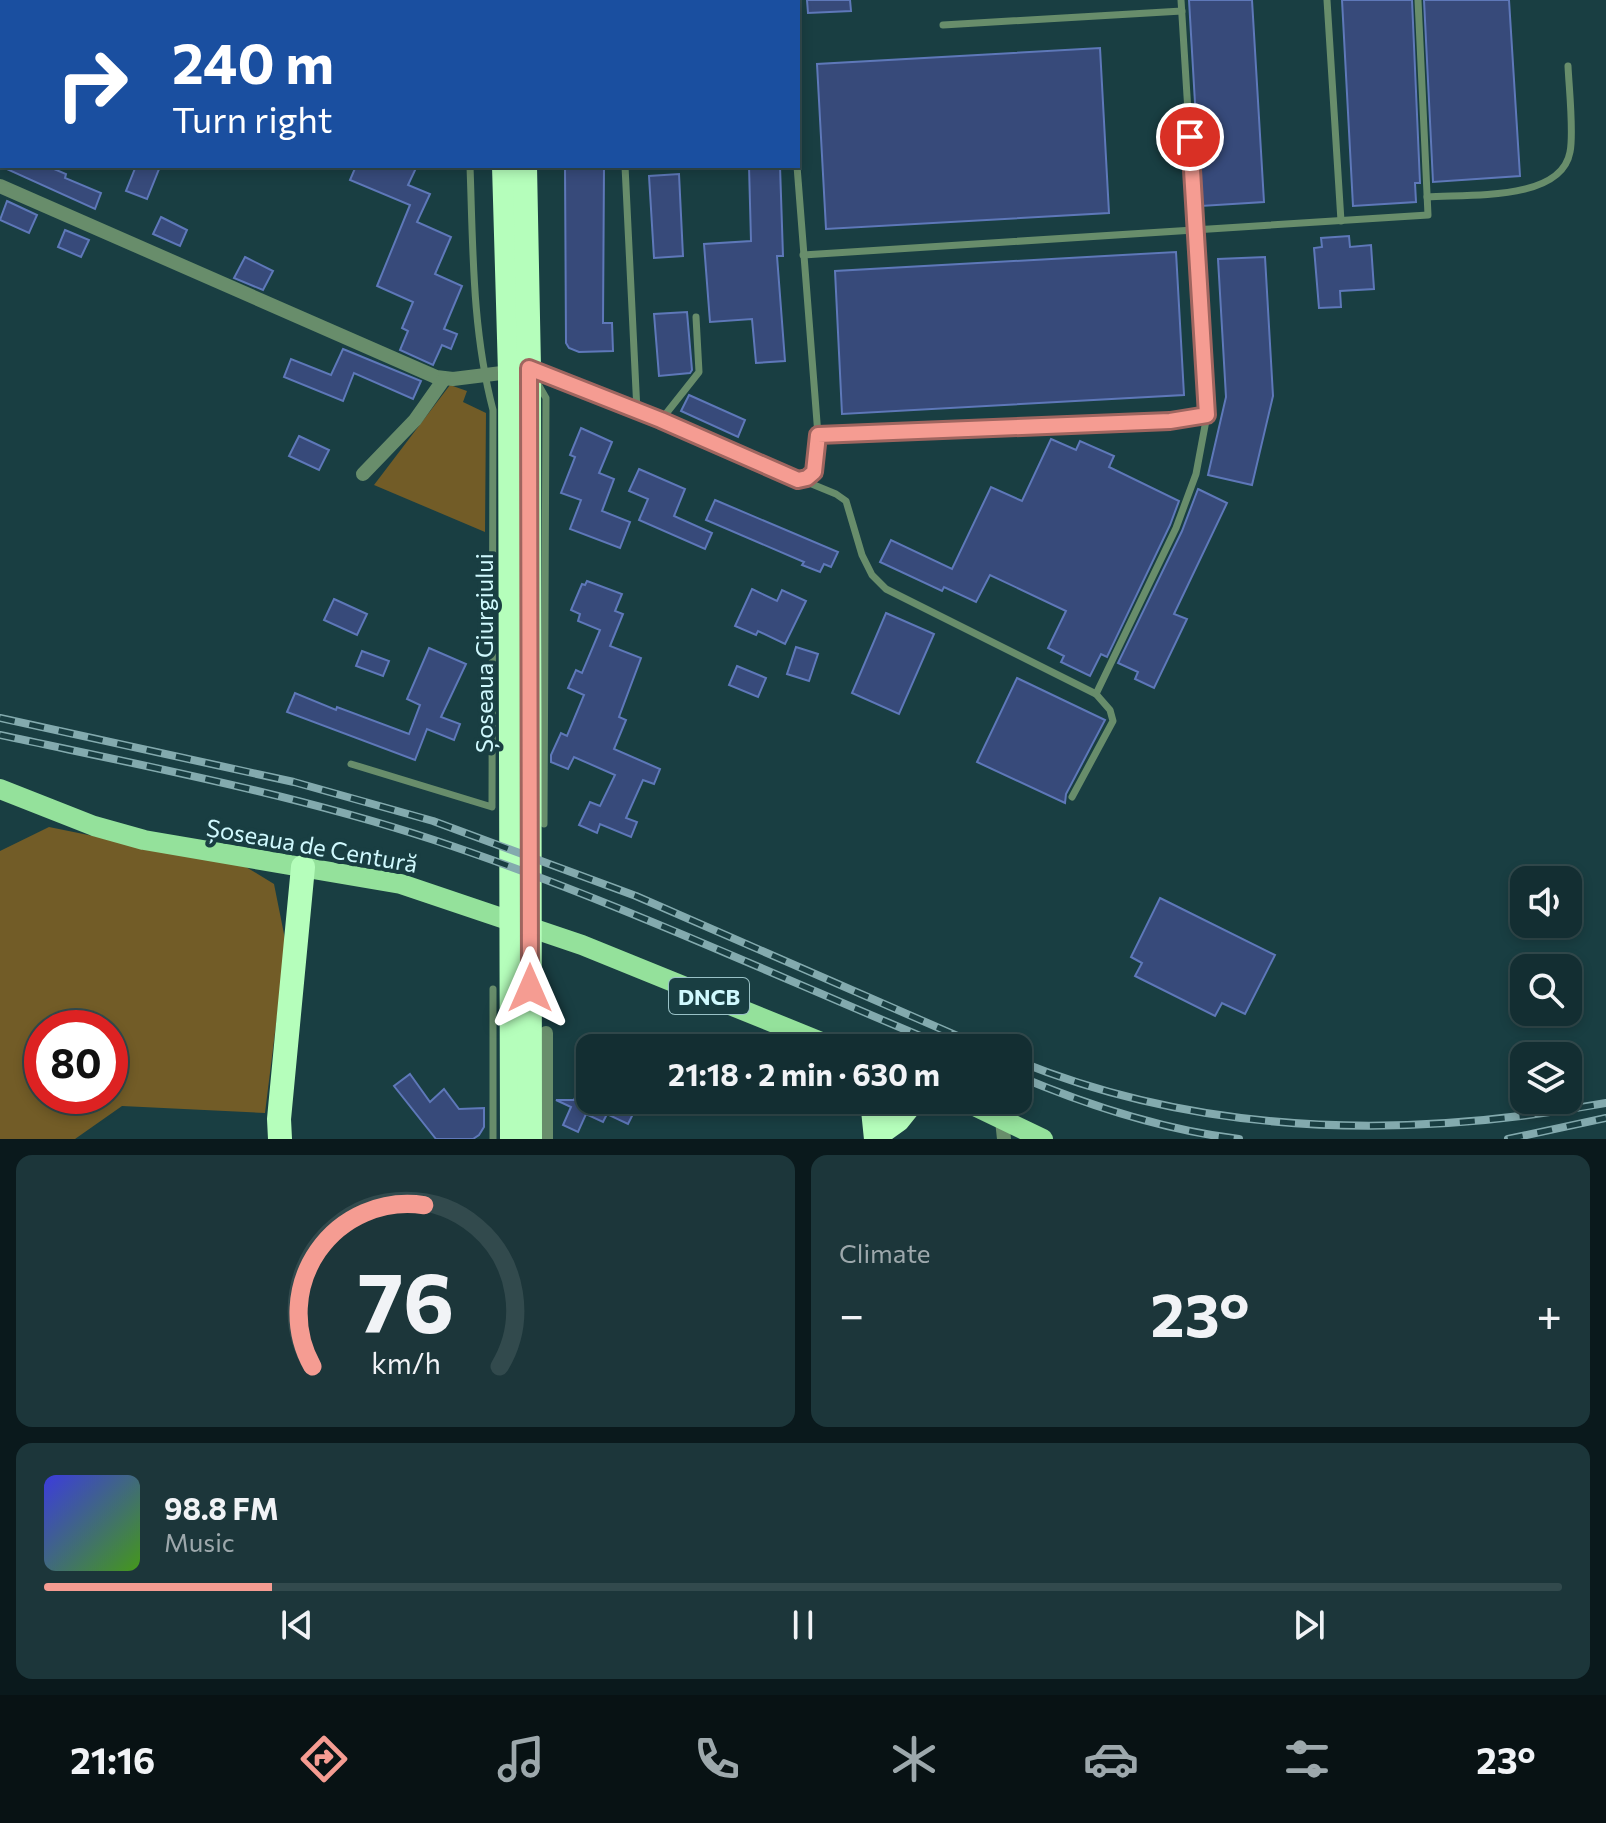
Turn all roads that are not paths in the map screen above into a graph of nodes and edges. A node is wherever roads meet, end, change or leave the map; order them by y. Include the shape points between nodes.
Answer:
1 (1181, 0) edge
2 (1327, 0) edge
3 (1418, 0) edge
4 (1182, 11) junction
5 (943, 25) dead end
6 (1568, 66) dead end
7 (470, 168) edge
8 (504, 168) edge
9 (525, 168) edge
10 (625, 168) edge
11 (797, 168) edge
12 (0, 186) edge
13 (1427, 197) junction
14 (1341, 221) junction
15 (1196, 231) junction
16 (803, 255) junction
17 (696, 317) dead end
18 (519, 370) junction
19 (484, 375) junction
20 (444, 379) junction
21 (637, 411) junction
22 (1207, 415) junction
23 (661, 420) junction
24 (818, 435) junction
25 (363, 474) dead end
26 (800, 479) junction
27 (1096, 694) junction
28 (351, 764) dead end
29 (0, 789) edge
30 (1072, 797) dead end
31 (544, 824) dead end
32 (303, 867) junction
33 (493, 989) dead end
34 (546, 1033) dead end
35 (801, 1034) edge
36 (874, 1114) edge
37 (903, 1114) edge
38 (981, 1114) edge
39 (1003, 1130) edge
40 (877, 1137) edge
41 (280, 1139) edge
42 (493, 1139) edge
43 (512, 1139) edge
44 (530, 1139) edge
45 (546, 1139) edge
46 (1043, 1139) edge

1 - 4 lane
2 - 14 lane
3 - 13 lane
4 - 5 lane
4 - 15 lane
6 - 13 lane via 1570,154 1559,173 1542,186 1525,190
7 - 19 lane
8 - 18 highway, Șoseaua Giurgiului
9 - 18 highway, Șoseaua Giurgiului
10 - 21 lane
11 - 16 lane
12 - 20 street
13 - 14 lane via 1428,215
14 - 15 lane
15 - 16 lane
15 - 22 lane
16 - 24 lane
17 - 23 lane via 699,372
18 - 19 street
18 - 21 lane
18 - 31 lane via 546,398
18 - 43 highway, Șoseaua Giurgiului
18 - 44 highway, Șoseaua Giurgiului
19 - 20 street
19 - 28 lane via 493,410 492,807
20 - 25 street via 415,420
21 - 23 lane
22 - 24 lane via 1170,421
22 - 27 lane via 1196,474 1176,528
23 - 26 lane
24 - 26 lane via 814,472
26 - 27 lane via 846,501 862,555 886,589
27 - 30 lane via 1113,721
29 - 32 main road, Șoseaua de Centură / DNCB via 144,840
32 - 35 main road, Șoseaua de Centură / DNCB via 401,884 473,908 582,945
32 - 41 highway
33 - 42 lane
34 - 45 street
36 - 40 highway
37 - 40 highway
38 - 39 main road
39 - 46 main road

